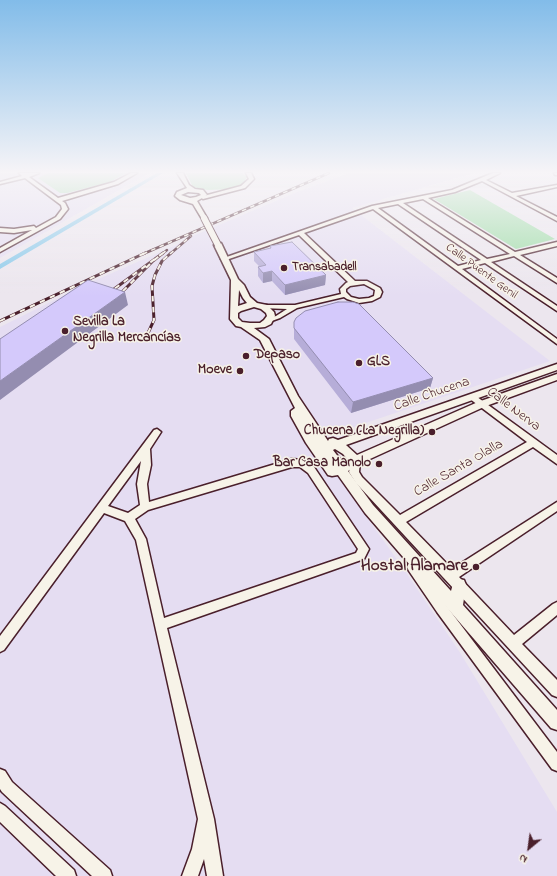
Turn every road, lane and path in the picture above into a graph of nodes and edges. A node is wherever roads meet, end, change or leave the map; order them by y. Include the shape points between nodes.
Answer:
1 (62, 214) edge
2 (203, 214) edge
3 (354, 214) edge
4 (383, 214) edge
5 (417, 214) edge
6 (451, 214) edge
7 (548, 214) edge
8 (557, 219) edge
9 (42, 227) junction
10 (0, 230) edge
11 (300, 233) junction
12 (557, 244) edge
13 (0, 250) edge
14 (514, 254) junction
15 (224, 259) junction
16 (486, 261) junction
17 (457, 268) junction
18 (234, 280) junction
19 (353, 282) junction
20 (557, 282) edge
21 (345, 295) junction
22 (257, 306) junction
23 (295, 307) junction
24 (557, 309) edge
25 (234, 312) junction
26 (269, 321) junction
27 (244, 326) junction
28 (264, 339) junction
29 (557, 342) edge
30 (557, 367) edge
31 (557, 377) edge
32 (293, 397) junction
33 (472, 397) junction
34 (482, 404) junction
35 (313, 429) junction
36 (157, 432) dead end
37 (534, 442) junction
38 (337, 444) junction
39 (145, 449) junction
40 (322, 450) junction
41 (557, 460) edge
42 (355, 461) junction
43 (341, 470) junction
44 (557, 506) edge
45 (145, 507) junction
46 (102, 508) junction
47 (129, 518) junction
48 (399, 521) junction
49 (395, 540) junction
50 (455, 581) junction
51 (455, 607) junction
52 (557, 608) edge
53 (160, 625) junction
54 (513, 643) junction
55 (0, 646) edge
56 (557, 690) edge
57 (557, 722) edge
58 (557, 764) edge
59 (0, 776) edge
60 (0, 811) edge
61 (206, 819) junction
62 (68, 876) edge
63 (104, 876) edge
64 (190, 876) edge
65 (215, 876) edge

1 - 9 street
2 - 15 street, bridge
3 - 11 street
4 - 17 street, Calle Puente Genil
5 - 16 street
6 - 14 street
7 - 8 street
9 - 10 street
9 - 13 street
11 - 15 street
11 - 19 street
12 - 14 street
14 - 16 street
14 - 20 street
15 - 18 street
16 - 17 street
16 - 24 street
17 - 29 street, Calle Puente Genil
18 - 22 street via 247,298
18 - 25 street
19 - 21 street via 343,289
19 - 21 street via 370,284 378,289 379,294 374,299 365,301 353,300
21 - 23 street
22 - 23 street
22 - 25 street via 241,307
22 - 26 street via 270,312
23 - 26 street
25 - 27 street via 234,319
26 - 27 street via 256,326
26 - 28 street
27 - 28 street
28 - 32 street
30 - 33 street, Calle Chucena
31 - 34 street, Calle Chucena
32 - 35 street
32 - 40 street via 296,416
33 - 34 street, Calle Nerva
33 - 38 street, Calle Chucena
34 - 37 street, Calle Nerva
34 - 42 street, Calle Chucena
35 - 38 street
35 - 40 street
36 - 39 street
37 - 41 street, Calle Nerva
37 - 48 street, Calle Santa Olalla
38 - 40 street, Calle Chucena
38 - 42 street
39 - 45 street via 146,465 142,484
39 - 46 street
40 - 43 street via 332,472
42 - 43 street, Calle Chucena
42 - 48 street via 354,472 358,480
43 - 49 street
44 - 50 street
45 - 47 street
45 - 53 street via 292,463 302,464 311,470 364,549 360,556
46 - 47 street
46 - 55 street
47 - 53 street via 142,539
48 - 50 street
49 - 51 street
49 - 58 street via 441,608
50 - 51 street
50 - 54 street
51 - 57 street
52 - 54 street
53 - 61 street
54 - 56 street
59 - 63 street via 7,786
60 - 62 street
61 - 64 street via 200,849
61 - 65 street

